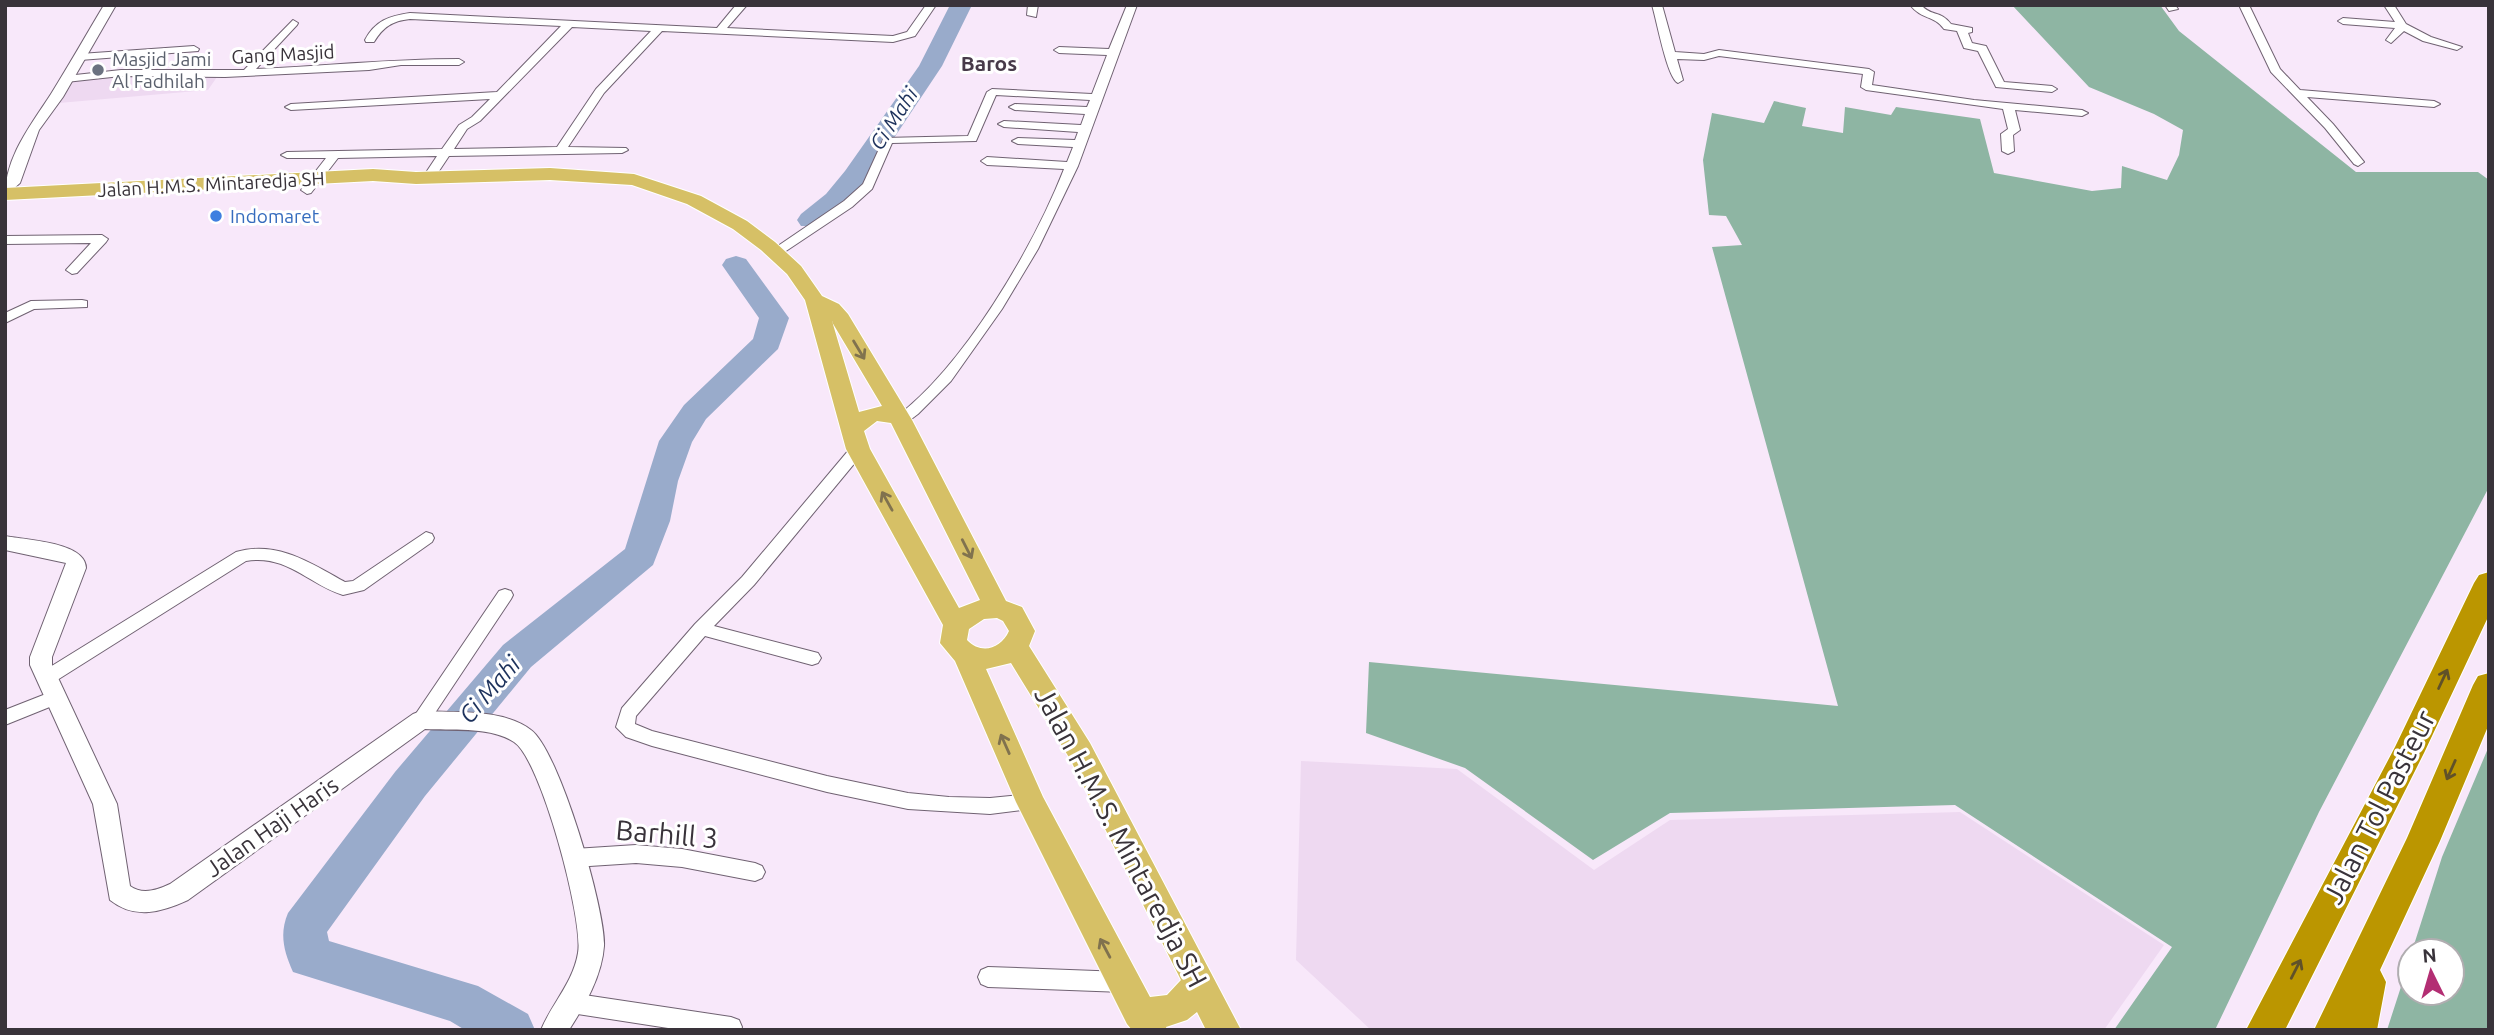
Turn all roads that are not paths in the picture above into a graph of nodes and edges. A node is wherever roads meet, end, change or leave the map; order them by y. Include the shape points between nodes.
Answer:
1 (110, 5) edge
2 (742, 5) edge
3 (930, 5) edge
4 (1132, 5) edge
5 (1657, 5) edge
6 (1915, 5) edge
7 (2244, 5) edge
8 (2389, 5) edge
9 (2343, 21) dead end
10 (571, 22) junction
11 (293, 23) dead end
12 (2402, 26) junction
13 (660, 27) junction
14 (720, 30) junction
15 (370, 40) dead end
16 (2391, 40) dead end
17 (2457, 47) dead end
18 (194, 50) dead end
19 (1059, 50) dead end
20 (1111, 52) junction
21 (1669, 55) junction
22 (80, 57) junction
23 (458, 62) dead end
24 (247, 73) junction
25 (66, 79) junction
26 (1678, 80) dead end
27 (2052, 89) dead end
28 (2297, 93) junction
29 (497, 95) junction
30 (1096, 97) junction
31 (2434, 104) dead end
32 (2008, 106) junction
33 (291, 107) dead end
34 (1015, 107) dead end
35 (1091, 111) junction
36 (2082, 113) dead end
37 (1003, 124) dead end
38 (1084, 129) junction
39 (1018, 141) dead end
40 (1079, 144) junction
41 (622, 150) dead end
42 (566, 151) junction
43 (2008, 151) dead end
44 (451, 154) junction
45 (287, 155) dead end
46 (334, 155) junction
47 (986, 161) dead end
48 (2358, 163) dead end
49 (1072, 166) junction
50 (550, 174) junction
51 (429, 177) junction
52 (311, 184) junction
53 (7, 189) edge
54 (5, 207) edge
55 (5, 240) edge
56 (775, 252) junction
57 (72, 270) dead end
58 (815, 300) junction
59 (82, 304) dead end
60 (5, 319) edge
61 (900, 418) junction
62 (855, 441) junction
63 (426, 538) dead end
64 (5, 543) edge
65 (2489, 583) edge
66 (505, 595) dead end
67 (997, 608) junction
68 (956, 625) junction
69 (701, 629) junction
70 (1015, 646) junction
71 (967, 657) junction
72 (813, 658) dead end
73 (2489, 685) edge
74 (52, 687) junction
75 (5, 718) edge
76 (430, 721) junction
77 (1031, 802) junction
78 (574, 858) junction
79 (755, 872) dead end
80 (2374, 942) junction
81 (988, 977) dead end
82 (1198, 981) junction
83 (1123, 982) junction
84 (570, 1003) junction
85 (1144, 1021) edge
86 (731, 1027) dead end
87 (554, 1030) edge
88 (1224, 1030) edge
89 (2265, 1030) edge
90 (2333, 1030) edge
91 (2358, 1030) edge

1 - 22 street
2 - 14 street
3 - 14 street via 908,37 893,39
4 - 20 street
5 - 21 street
6 - 27 street via 1923,14 1941,18 1948,27 1965,30 1968,46 1982,48 2000,85
7 - 28 street via 2275,70
8 - 12 street
9 - 12 street
10 - 13 street
10 - 15 street via 410,16 385,21 375,28
10 - 29 street
11 - 24 street
12 - 16 street
12 - 17 street
13 - 14 street
13 - 42 street via 600,91
18 - 22 street
19 - 20 street
20 - 30 street
21 - 26 street
21 - 32 street via 1719,53 1869,72 1866,87
22 - 25 street
23 - 24 street, Gang Masjid
24 - 25 street, Gang Masjid via 121,73
25 - 53 street via 32,130
28 - 31 street
28 - 48 street
29 - 33 street
29 - 44 street
30 - 35 street
30 - 56 street via 992,92 972,139 888,140 868,186
32 - 36 street
32 - 43 street via 2014,131 2007,134
34 - 35 street
35 - 38 street
37 - 38 street
38 - 40 street
39 - 40 street
40 - 49 street
41 - 42 street
42 - 44 street
42 - 50 street
44 - 46 street
44 - 51 street
45 - 46 street
46 - 52 street
47 - 49 street
49 - 61 street via 1016,278 957,365 925,402
50 - 51 main road, Jalan H.M.S. Mintaredja SH
50 - 56 main road, Jalan H.M.S. Mintaredja SH via 634,180 671,191 740,225
51 - 52 main road, Jalan H.M.S. Mintaredja SH via 374,186
52 - 53 main road, Jalan H.M.S. Mintaredja SH
52 - 54 main road, Jalan H.M.S. Mintaredja SH
55 - 57 street via 102,239
56 - 58 main road, Jalan H.M.S. Mintaredja SH
58 -> 61 main road, Jalan H.M.S. Mintaredja SH via 832,308 841,319
58 - 62 main road, Jalan H.M.S. Mintaredja SH
59 - 60 street via 27,306
61 - 62 main road via 889,413 867,416 856,423
61 -> 67 main road, Jalan H.M.S. Mintaredja SH
68 -> 62 main road, Jalan H.M.S. Mintaredja SH
62 - 69 street via 748,582
63 - 74 street via 350,589 278,554 259,551 242,556
64 - 74 street, Jalan Haji Haris via 76,560 41,657
89 -> 65 highway, Jalan Tol Pasteur via 2408,753
66 - 76 street
67 - 68 main road via 973,611
67 - 70 main road, Jalan H.M.S. Mintaredja SH via 1013,614 1021,624
68 - 71 main road, Jalan H.M.S. Mintaredja SH via 953,643
69 - 72 street
69 - 77 street via 628,713 624,721 630,731 917,803 994,808
70 - 71 main road via 998,657
70 - 82 main road, Jalan H.M.S. Mintaredja SH via 1080,751
77 -> 71 main road, Jalan H.M.S. Mintaredja SH
73 -> 80 highway, Jalan Tol Pasteur
74 - 75 street
74 - 76 street, Jalan Haji Haris via 105,804 119,892 136,902 159,901 179,892
76 - 78 street via 511,729 534,744
83 -> 77 main road, Jalan H.M.S. Mintaredja SH
78 - 79 street, Barhill 3 via 636,854
78 - 84 street via 593,941 589,962
80 - 90 highway, Jalan Tol Pasteur
80 - 91 highway
81 - 83 street
82 - 85 main road via 1191,998
82 - 88 main road, Jalan H.M.S. Mintaredja SH
83 - 85 main road, Jalan H.M.S. Mintaredja SH
84 - 86 street
84 - 87 street

